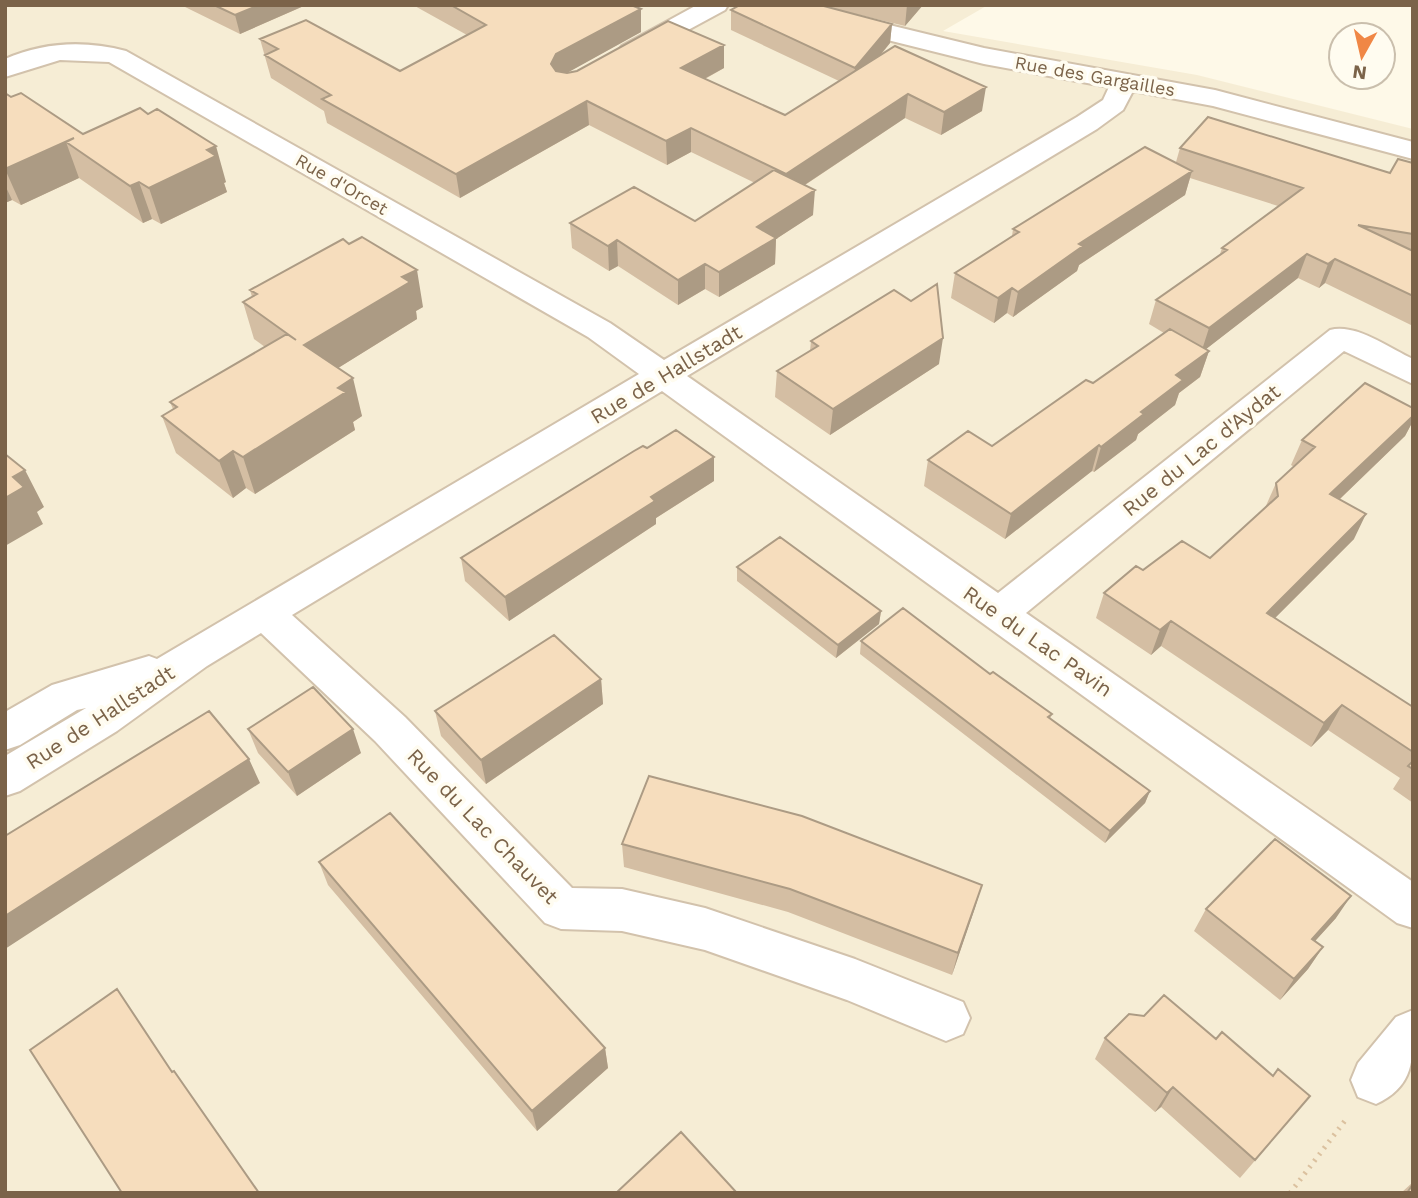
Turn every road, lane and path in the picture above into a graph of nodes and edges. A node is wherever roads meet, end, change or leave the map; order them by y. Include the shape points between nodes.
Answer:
1 (716, 5) edge
2 (776, 5) edge
3 (614, 61) edge
4 (5, 69) edge
5 (1125, 80) junction
6 (1413, 151) edge
7 (1413, 373) edge
8 (661, 377) junction
9 (264, 613) junction
10 (999, 613) junction
11 (193, 655) junction
12 (5, 733) edge
13 (5, 778) edge
14 (1413, 908) edge
15 (946, 1018) dead end
16 (1413, 1033) edge
17 (1376, 1080) joint
18 (1290, 1193) edge

1 - 3 street
2 - 5 street, Rue des Gargailles via 984,56
4 - 8 street, Rue d'Orcet via 55,51 86,49 117,56 599,330
5 - 6 street, Rue des Gargailles via 1270,112
5 - 8 street, Rue de Hallstadt via 1114,104 1087,123
7 - 10 street, Rue du Lac d'Aydat via 1341,337
8 - 9 street, Rue de Hallstadt
8 - 10 street, Rue du Lac Pavin
9 - 11 street, Rue de Hallstadt
9 - 15 street, Rue du Lac Chauvet via 390,729 561,908 622,910 705,929
10 - 14 street, Rue du Lac Pavin
11 - 12 street, Rue de Hallstadt via 121,683 65,697
11 - 13 street, Rue de Hallstadt via 102,719
16 - 17 street
17 - 18 path

